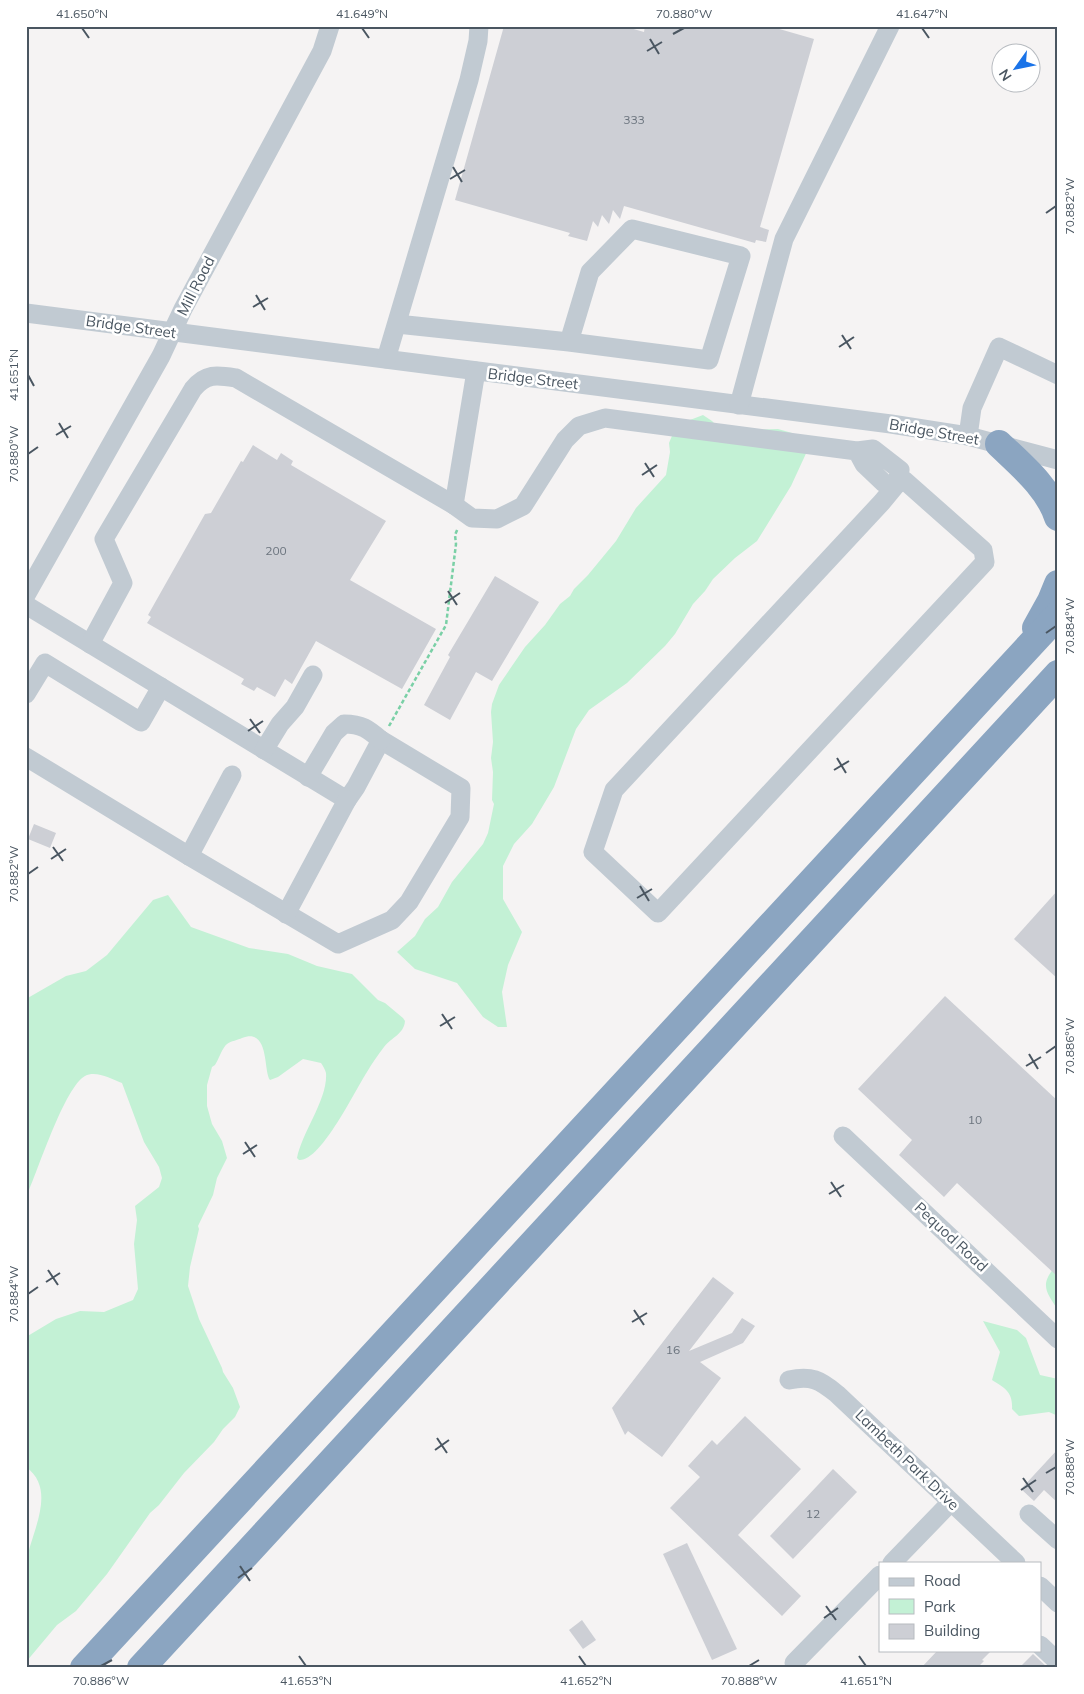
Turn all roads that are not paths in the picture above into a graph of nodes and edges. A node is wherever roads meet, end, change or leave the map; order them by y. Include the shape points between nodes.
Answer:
1 (330, 26) edge
2 (479, 26) edge
3 (890, 26) edge
4 (26, 313) edge
5 (397, 324) junction
6 (173, 333) junction
7 (569, 342) junction
8 (386, 359) junction
9 (1055, 368) edge
10 (476, 371) junction
11 (739, 405) junction
12 (855, 420) junction
13 (968, 436) junction
14 (1000, 444) junction
15 (853, 451) junction
16 (1037, 456) junction
17 (1058, 460) edge
18 (1058, 468) edge
19 (896, 485) junction
20 (460, 510) junction
21 (1058, 518) edge
22 (1058, 584) edge
23 (26, 595) edge
24 (26, 605) edge
25 (1058, 614) edge
26 (90, 644) junction
27 (1021, 654) junction
28 (313, 675) dead end
29 (1053, 680) edge
30 (161, 688) junction
31 (26, 694) edge
32 (381, 740) junction
33 (264, 750) junction
34 (26, 757) edge
35 (232, 774) dead end
36 (308, 777) junction
37 (347, 800) junction
38 (189, 856) junction
39 (286, 914) junction
40 (843, 1136) dead end
41 (1058, 1338) edge
42 (789, 1380) dead end
43 (952, 1502) junction
44 (1029, 1514) dead end
45 (1058, 1540) edge
46 (1008, 1560) edge
47 (893, 1562) edge
48 (879, 1576) edge
49 (1042, 1588) edge
50 (1058, 1603) edge
51 (1042, 1647) edge
52 (87, 1662) edge
53 (1058, 1662) edge
54 (794, 1663) dead end
55 (141, 1668) edge

1 - 6 street, Mill Road via 322,51
2 - 5 street via 469,80
3 - 11 street via 784,239
4 - 6 street, Bridge Street
5 - 7 street
5 - 8 street
6 - 8 street, Bridge Street
6 - 23 street, Mill Road
7 - 7 street via 709,360 740,256 632,228 590,272
8 - 10 street, Bridge Street
9 - 13 street via 1000,347 972,408
10 - 11 street, Bridge Street
10 - 20 street
11 - 12 street, Bridge Street
12 - 13 street, Bridge Street
12 - 15 street
13 - 14 street, Bridge Street
14 - 16 street, Bridge Street
14 - 21 highway via 1040,485
15 - 19 street via 884,483
15 - 20 street via 605,418 579,426 565,440 523,506 497,519 472,518
16 - 17 street, Bridge Street
16 - 18 street, Bridge Street
19 - 19 street via 614,790 593,852 658,913 985,562 983,550 904,480
20 - 26 street via 236,378 208,376 192,389 104,539 123,584
22 - 27 highway
24 - 26 street
25 - 27 highway
26 - 30 street
27 - 52 highway
28 - 33 street
29 - 55 highway
30 - 31 street via 140,722 45,663
30 - 33 street
32 - 36 street via 357,724 344,724 334,733
32 - 37 street
32 - 39 street via 461,788 460,817 409,902 392,920 338,944
33 - 36 street
34 - 38 street
35 - 38 street
36 - 37 street
37 - 39 street
38 - 39 street
40 - 41 street, Pequod Road
42 - 43 street, Lambeth Park Drive via 812,1378 829,1387
43 - 46 street, Lambeth Park Drive
43 - 47 street
44 - 45 street
48 - 54 street
49 - 50 street
51 - 53 street

